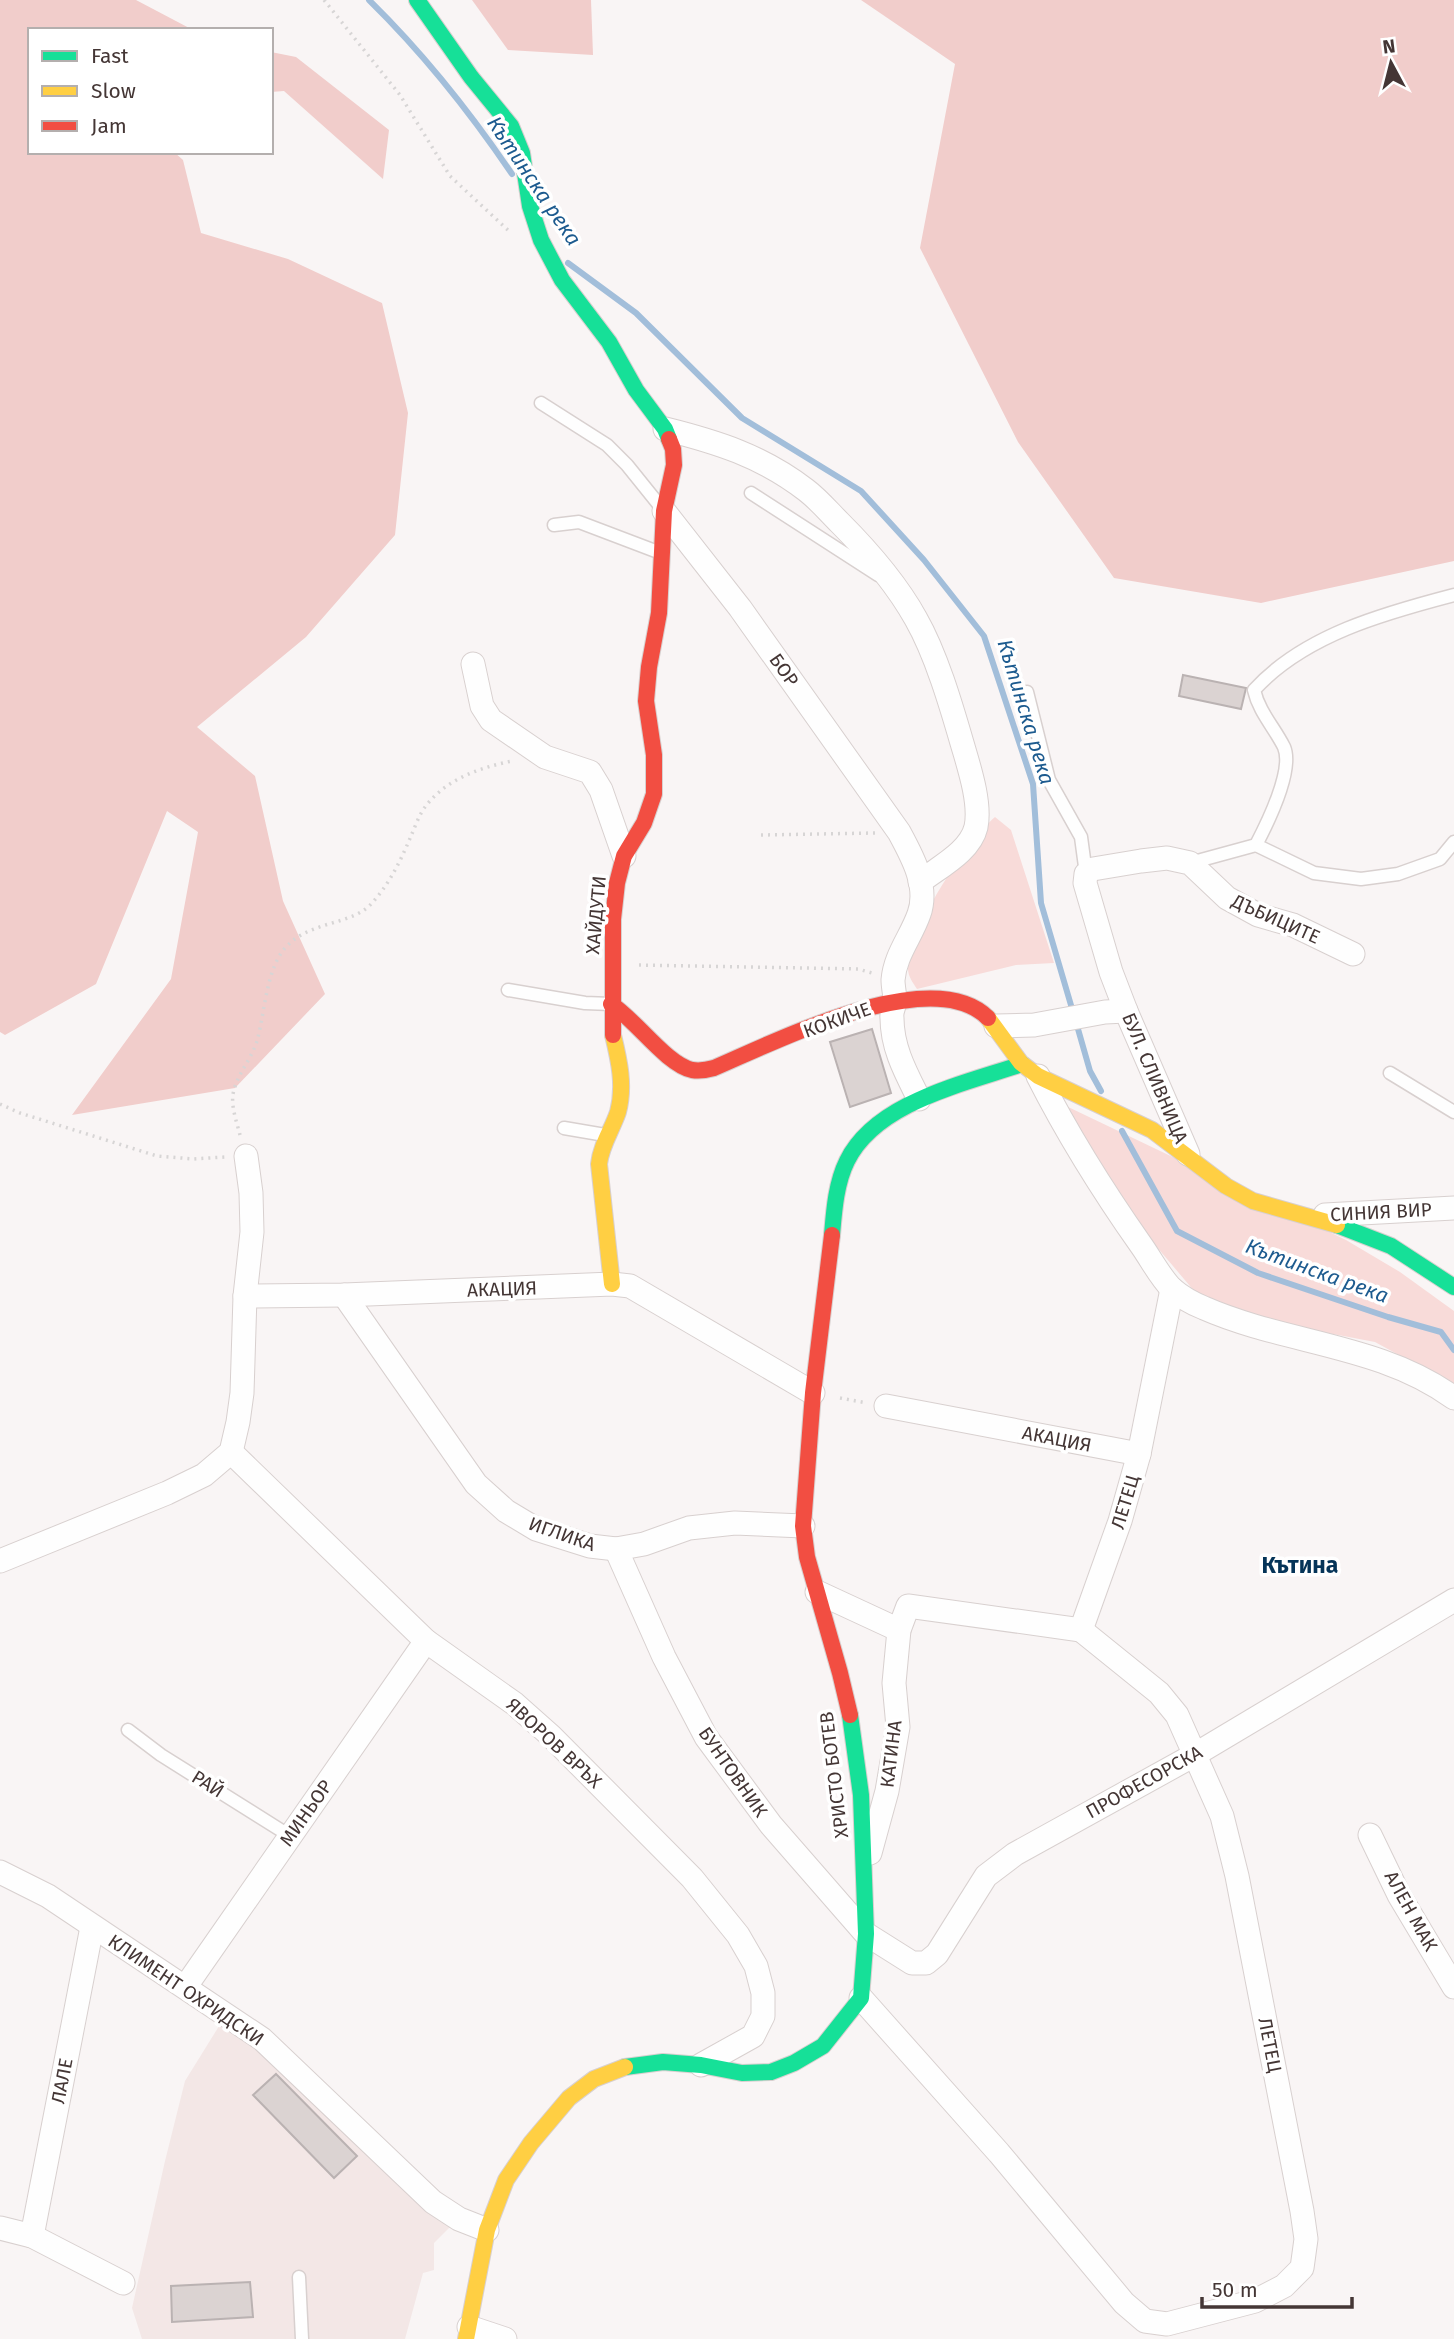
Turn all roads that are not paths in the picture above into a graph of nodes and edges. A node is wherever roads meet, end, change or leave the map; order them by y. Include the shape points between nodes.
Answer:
1 (417, 0) edge
2 (541, 403) dead end
3 (665, 429) junction
4 (751, 494) dead end
5 (664, 512) junction
6 (554, 525) dead end
7 (662, 554) junction
8 (895, 586) junction
9 (1454, 595) edge
10 (474, 664) dead end
11 (1027, 692) dead end
12 (1454, 842) edge
13 (1256, 845) junction
14 (624, 856) junction
15 (1190, 863) junction
16 (1086, 874) junction
17 (920, 882) junction
18 (1353, 954) dead end
19 (508, 990) dead end
20 (894, 990) junction
21 (611, 1004) junction
22 (1116, 1012) junction
23 (996, 1026) junction
24 (1030, 1070) junction
25 (1390, 1073) dead end
26 (919, 1099) junction
27 (1454, 1112) edge
28 (564, 1128) dead end
29 (608, 1136) junction
30 (246, 1156) road end
31 (1189, 1157) junction
32 (1453, 1206) edge
33 (1307, 1216) junction
34 (612, 1284) junction
35 (1454, 1287) edge
36 (1172, 1289) junction
37 (344, 1295) junction
38 (246, 1296) junction
39 (813, 1393) junction
40 (1454, 1398) edge
41 (886, 1406) road end
42 (231, 1452) junction
43 (1139, 1454) junction
44 (803, 1526) junction
45 (616, 1549) junction
46 (0, 1561) edge
47 (817, 1592) junction
48 (1454, 1601) edge
49 (899, 1630) junction
50 (1081, 1630) junction
51 (426, 1641) junction
52 (128, 1730) dead end
53 (1196, 1754) junction
54 (1370, 1835) dead end
55 (289, 1836) junction
56 (0, 1872) edge
57 (864, 1875) junction
58 (92, 1927) junction
59 (866, 1934) junction
60 (1452, 1979) edge
61 (186, 1986) junction
62 (861, 1998) junction
63 (701, 2065) junction
64 (0, 2228) edge
65 (487, 2230) junction
66 (32, 2236) junction
67 (299, 2277) dead end
68 (123, 2283) dead end
69 (468, 2333) edge
70 (302, 2339) edge
71 (505, 2339) edge

1 - 3 street via 511,126 522,153 541,240 562,280 610,342 636,390
2 - 5 lane via 607,445
3 - 5 street, ХАЙДУТИ via 674,465
3 - 8 street via 724,444 764,462 807,490
4 - 8 lane
5 - 7 street, ХАЙДУТИ
5 - 17 street, БОР via 740,608 898,832
6 - 7 lane via 579,522
7 - 14 street, ХАЙДУТИ via 646,701 654,794 644,823
8 - 17 street via 917,621 948,697 975,797 976,826 967,845
9 - 13 lane via 1361,624 1304,648 1254,690 1257,705 1286,751 1273,812
10 - 14 street via 482,706 491,720 545,757 590,772
11 - 16 lane via 1049,780 1081,837
12 - 13 lane via 1440,859 1398,874 1361,879 1314,873
13 - 15 lane
14 - 21 street, ХАЙДУТИ via 617,883
15 - 16 street via 1167,858 1093,869
15 - 18 street, ДЪБИЦИТЕ via 1227,898
16 - 22 street, БУЛ. СЛИВНИЦА
17 - 20 street, БОР via 919,914 898,959
19 - 21 lane
20 - 21 street, КОКИЧЕ via 859,1009 699,1071 686,1068 627,1012
20 - 23 street via 969,1004
20 - 26 street, БОР via 891,1015 897,1050
21 - 29 street, ХАЙДУТИ via 622,1087
22 - 23 street
22 - 31 street, БУЛ. СЛИВНИЦА
23 - 24 street
24 - 26 street, ХРИСТО БОТЕВ
24 - 31 street via 1152,1130
24 - 36 street via 1120,1216
25 - 27 lane
26 - 39 street, ХРИСТО БОТЕВ via 884,1119 862,1138 846,1162 829,1243
28 - 29 lane
29 - 34 street, ХАЙДУТИ via 599,1164
30 - 38 street via 252,1232
31 - 33 street, БУЛ. СЛИВНИЦА via 1253,1201
32 - 33 street, СИНИЯ ВИР
33 - 35 street, БУЛ. СЛИВНИЦА via 1391,1246
34 - 37 street, АКАЦИЯ
34 - 39 street, АКАЦИЯ via 629,1286
36 - 40 street via 1202,1307 1249,1324 1351,1350 1405,1370
36 - 43 street, ЛЕТЕЦ
37 - 38 street, АКАЦИЯ
37 - 45 street, ИГЛИКА via 476,1484 536,1530
38 - 42 street via 241,1403
39 - 44 street, ХРИСТО БОТЕВ
41 - 43 street, АКАЦИЯ
42 - 46 street via 204,1475
42 - 51 street, ЯВОРОВ ВРЪХ
43 - 50 street, ЛЕТЕЦ
44 - 45 street, ИГЛИКА via 735,1523 689,1528
44 - 47 street, ХРИСТО БОТЕВ
45 - 59 street, БУНТОВНИК via 706,1737 771,1825
47 - 49 street
47 - 57 street, ХРИСТО БОТЕВ via 853,1731
48 - 53 street, ПРОФЕСОРСКА
49 - 50 street via 908,1605
49 - 57 street, КАТИНА via 894,1683 898,1727 887,1791
50 - 53 street, ЛЕТЕЦ via 1159,1693 1177,1715
51 - 55 street, МИНЬОР
51 - 63 street, ЯВОРОВ ВРЪХ via 515,1704 551,1736 692,1878 738,1935 756,1966 763,2016 753,2036
52 - 55 lane, РАЙ
53 - 59 street, ПРОФЕСОРСКА via 1050,1833 986,1876 937,1954 926,1963 912,1963
53 - 62 street, ЛЕТЕЦ via 1222,1816 1237,1876 1302,2211 1306,2239 1302,2268 1284,2286 1255,2301 1194,2318 1167,2324 1145,2320 1124,2303
54 - 60 street, АЛЕН МАК via 1399,1895
55 - 61 street, МИНЬОР
56 - 58 street, КЛИМЕНТ ОХРИДСКИ via 48,1896
57 - 59 street, ХРИСТО БОТЕВ
58 - 61 street, КЛИМЕНТ ОХРИДСКИ
58 - 66 street, ЛАЛЕ
59 - 62 street, ХРИСТО БОТЕВ
61 - 65 street, КЛИМЕНТ ОХРИДСКИ via 262,2039 433,2202
62 - 63 street via 823,2046 794,2063 771,2072 742,2073
63 - 65 street via 663,2062 629,2066 594,2079 569,2098 506,2180
64 - 66 street
65 - 69 street
66 - 68 street
67 - 70 lane
69 - 71 street

